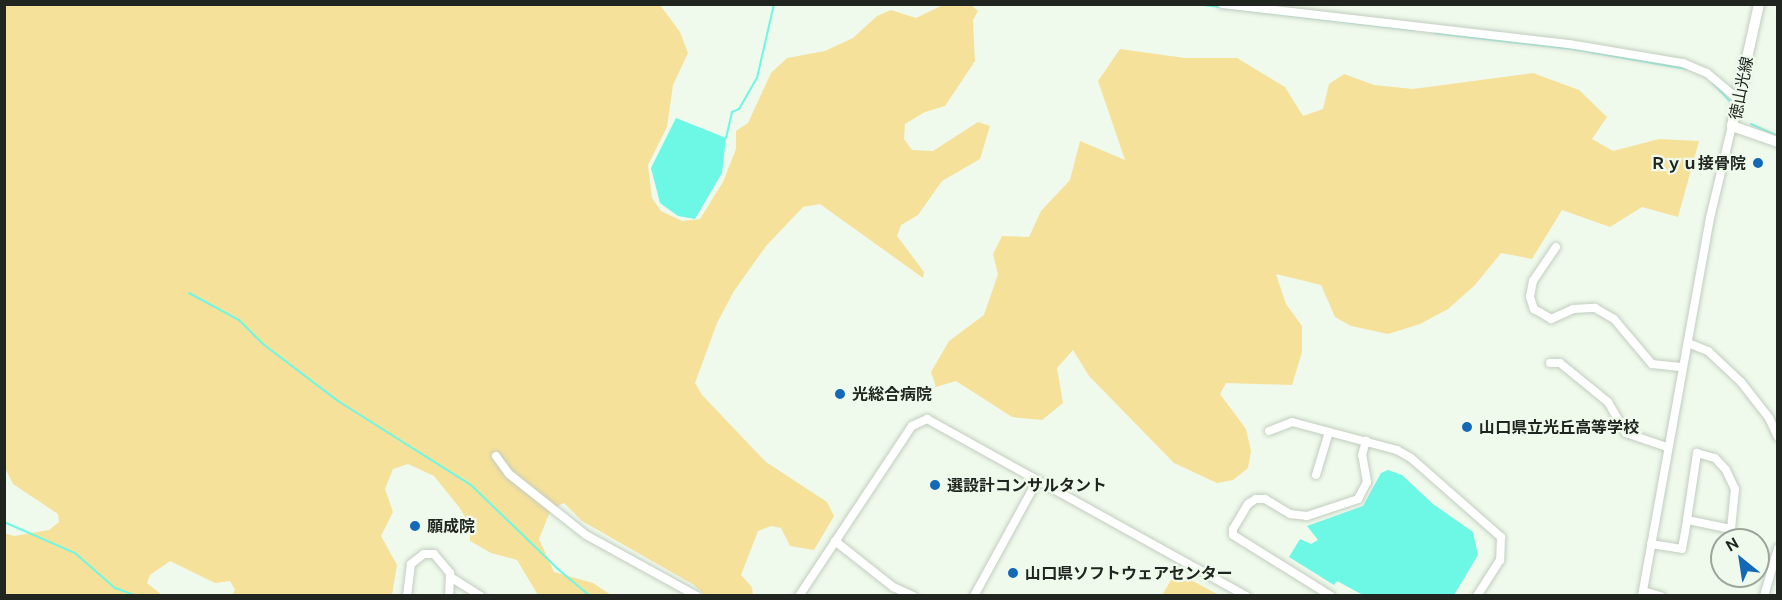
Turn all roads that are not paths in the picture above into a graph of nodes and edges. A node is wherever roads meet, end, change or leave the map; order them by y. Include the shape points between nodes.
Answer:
1 (1222, 4) edge
2 (1759, 4) edge
3 (1737, 98) junction
4 (1732, 126) junction
5 (1778, 142) edge
6 (1556, 248) dead end
7 (1688, 343) junction
8 (1550, 363) dead end
9 (1683, 367) junction
10 (1773, 418) edge
11 (1269, 431) dead end
12 (1329, 432) junction
13 (1778, 436) edge
14 (1366, 441) junction
15 (1667, 447) junction
16 (496, 456) dead end
17 (1316, 475) dead end
18 (1037, 480) junction
19 (1687, 520) junction
20 (835, 541) junction
21 (1651, 544) junction
22 (1778, 548) edge
23 (452, 578) junction
24 (1643, 593) edge
25 (407, 596) edge
26 (449, 596) edge
27 (482, 596) edge
28 (697, 596) edge
29 (799, 596) edge
30 (913, 596) edge
31 (974, 596) edge
32 (1246, 596) edge
33 (1331, 596) edge
34 (1477, 596) edge
35 (1661, 596) edge
36 (1764, 596) edge

1 - 3 street via 1569,44 1683,63 1707,74
2 - 3 main road, 徳山光線
3 - 4 main road, 徳山光線
4 - 5 main road, 徳山光線
4 - 7 street via 1710,218
6 - 9 street via 1533,281 1530,297 1534,309 1551,319 1573,309 1595,308 1614,319 1652,364
7 - 9 street
7 - 10 street via 1708,351
8 - 15 street via 1560,363 1608,402 1626,433
9 - 15 street
10 - 13 street
11 - 12 street via 1292,422
12 - 14 street
12 - 17 street
14 - 33 street via 1362,455 1367,482 1358,499 1307,516 1290,514 1265,499 1256,499 1248,504 1233,529 1233,535
14 - 34 street via 1411,458 1496,530 1502,553
15 - 21 street
16 - 28 street via 509,474 586,536
18 - 20 street via 935,420 919,419
18 - 31 street
18 - 32 street
19 - 19 street via 1697,453 1715,458 1735,489 1731,529
19 - 21 street via 1682,549
20 - 29 street
20 - 30 street via 893,587
21 - 24 street
22 - 36 street
23 - 25 street via 444,562 434,554 424,554 411,564
23 - 26 street
23 - 27 street
24 - 35 street

